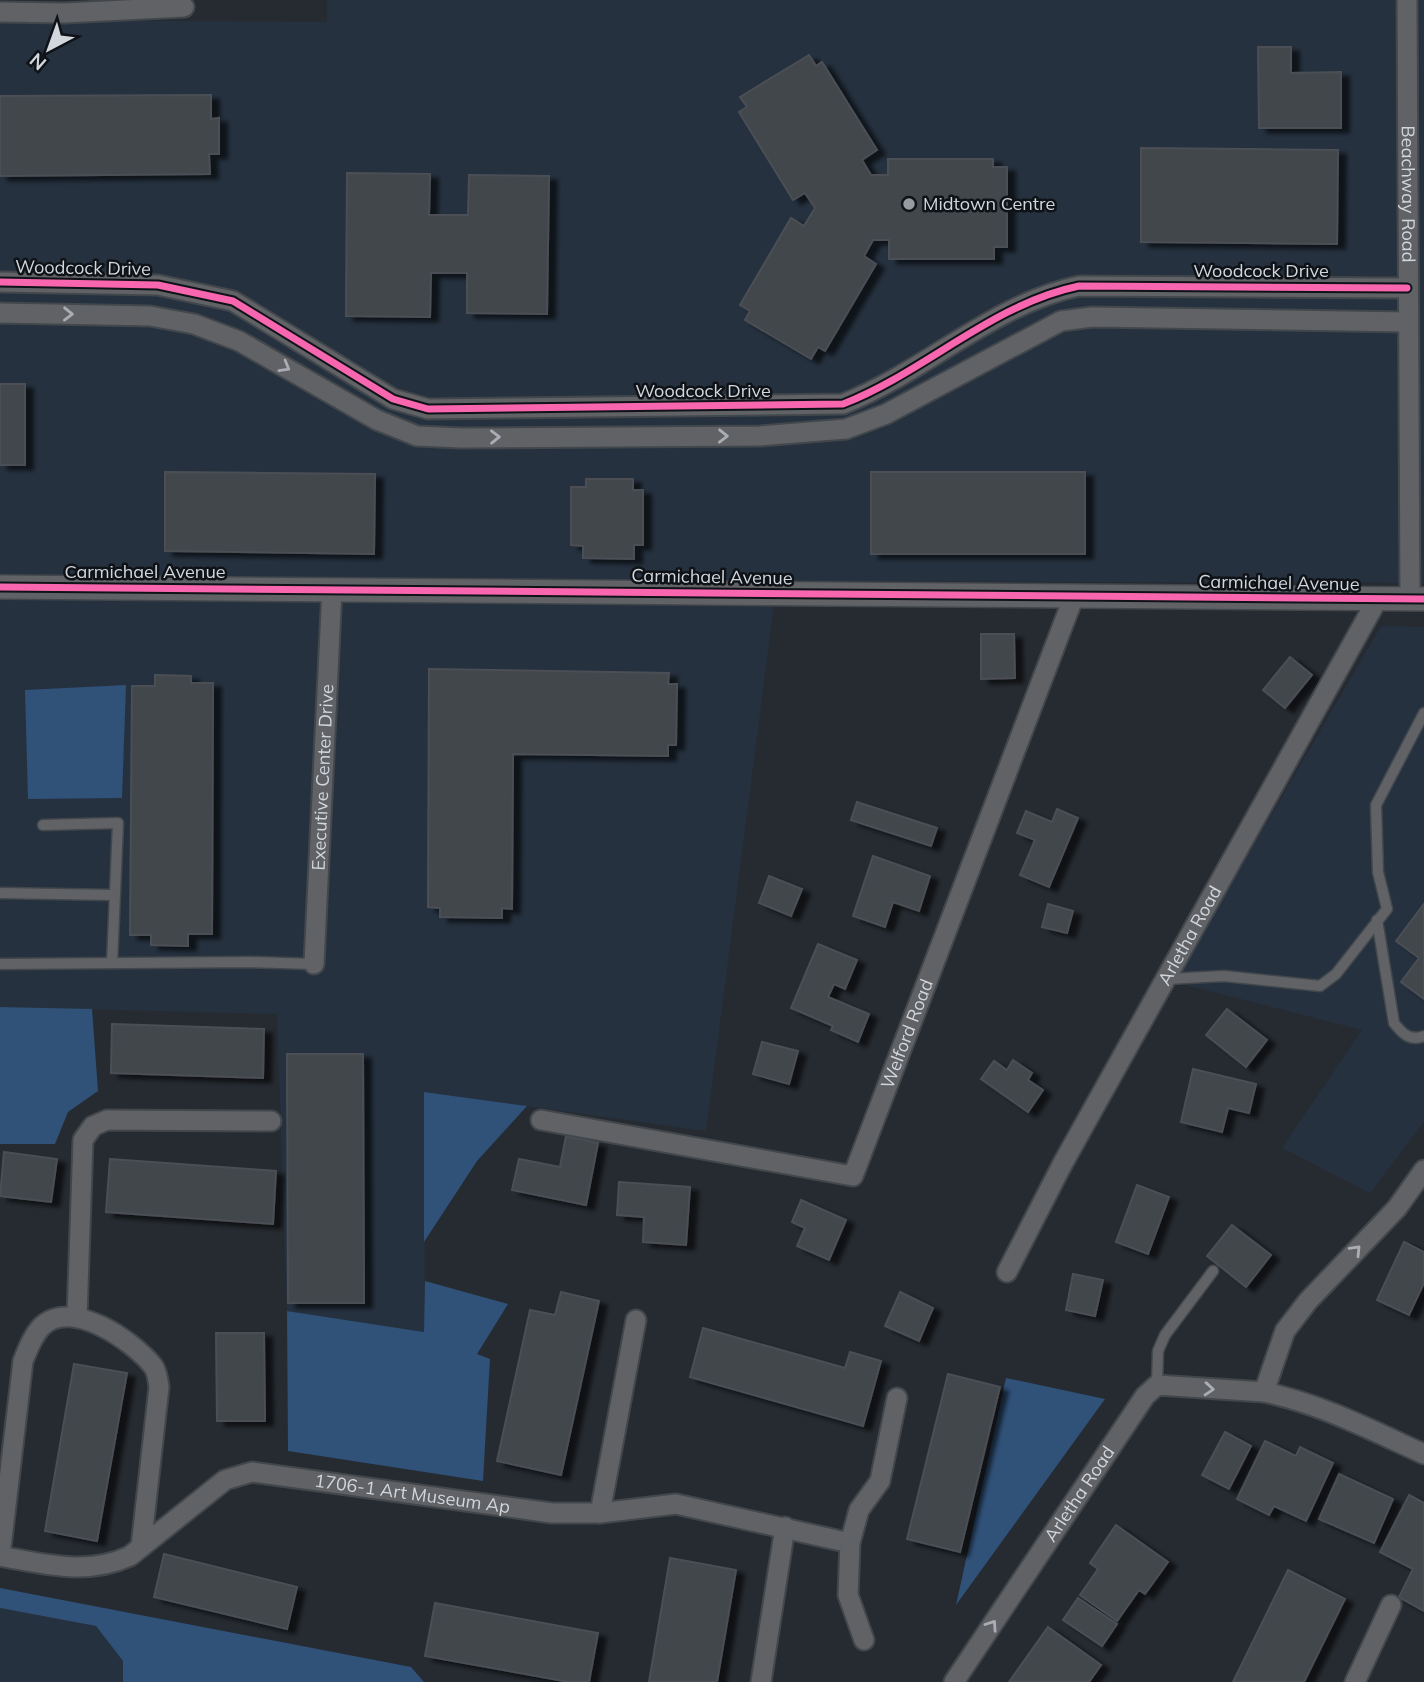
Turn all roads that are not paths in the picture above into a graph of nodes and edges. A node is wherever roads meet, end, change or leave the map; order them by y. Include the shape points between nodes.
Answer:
1 (1407, 0) edge
2 (184, 7) dead end
3 (0, 12) edge
4 (0, 282) edge
5 (1407, 288) junction
6 (0, 313) edge
7 (1407, 322) junction
8 (0, 587) edge
9 (332, 589) junction
10 (1074, 596) junction
11 (1417, 599) edge
12 (1377, 600) junction
13 (1424, 713) edge
14 (43, 825) dead end
15 (0, 893) edge
16 (113, 895) junction
17 (1377, 920) junction
18 (112, 963) junction
19 (0, 964) edge
20 (314, 964) joint
21 (1166, 979) junction
22 (1424, 1037) edge
23 (541, 1120) dead end
24 (271, 1121) dead end
25 (1424, 1170) edge
26 (1213, 1270) dead end
27 (1007, 1272) dead end
28 (77, 1317) junction
29 (636, 1320) dead end
30 (1157, 1385) junction
31 (1264, 1392) junction
32 (897, 1398) dead end
33 (1424, 1454) edge
34 (600, 1513) junction
35 (785, 1527) junction
36 (850, 1543) junction
37 (141, 1547) junction
38 (0, 1556) edge
39 (1391, 1605) dead end
40 (864, 1640) dead end
41 (761, 1682) edge
42 (954, 1682) edge
43 (1355, 1682) edge

1 - 5 street, Beachway Road
2 - 3 street
4 - 5 street, Woodcock Drive via 158,285 233,301 393,399 428,409 843,404 876,391 1020,305 1079,286
5 - 7 street, Beachway Road
6 -> 7 street via 150,316 194,324 239,341 377,420 417,436 461,438 760,436 846,429 886,414 1060,321 1092,317
7 - 11 street, Beachway Road
8 - 9 street, Carmichael Avenue
9 - 10 street, Carmichael Avenue
9 - 20 street, Executive Center Drive
10 - 12 street, Carmichael Avenue
10 - 23 street, Welford Road via 853,1177
11 - 12 street, Carmichael Avenue
12 - 21 street, Arletha Road
13 - 17 lane via 1376,805 1378,872 1387,909
14 - 16 lane via 118,823
15 - 16 lane
16 - 18 lane
17 - 21 lane via 1336,974 1320,986 1224,976
17 - 22 lane via 1394,1023 1404,1035
18 - 19 lane
18 - 20 lane
21 - 27 street, Arletha Road
24 - 28 street via 107,1120 93,1126 83,1140
31 -> 25 street via 1286,1331 1308,1301 1397,1208
26 - 30 lane via 1165,1335 1158,1351
28 - 37 street via 122,1337 155,1368 159,1387
28 - 38 street via 58,1318 42,1326 23,1361
29 - 34 street
30 -> 31 street
42 -> 30 street, Arletha Road via 1145,1396
31 - 33 street via 1329,1411
32 - 36 street via 880,1481 859,1510
34 - 35 street, 1706-1 Art Museum Ap via 676,1504
34 - 37 street, 1706-1 Art Museum Ap via 500,1507 252,1472 225,1480
35 - 36 street, 1706-1 Art Museum Ap
35 - 41 street
36 - 40 street via 848,1595
37 - 38 street, 1706-1 Art Museum Ap via 100,1567 65,1568
39 - 43 street

